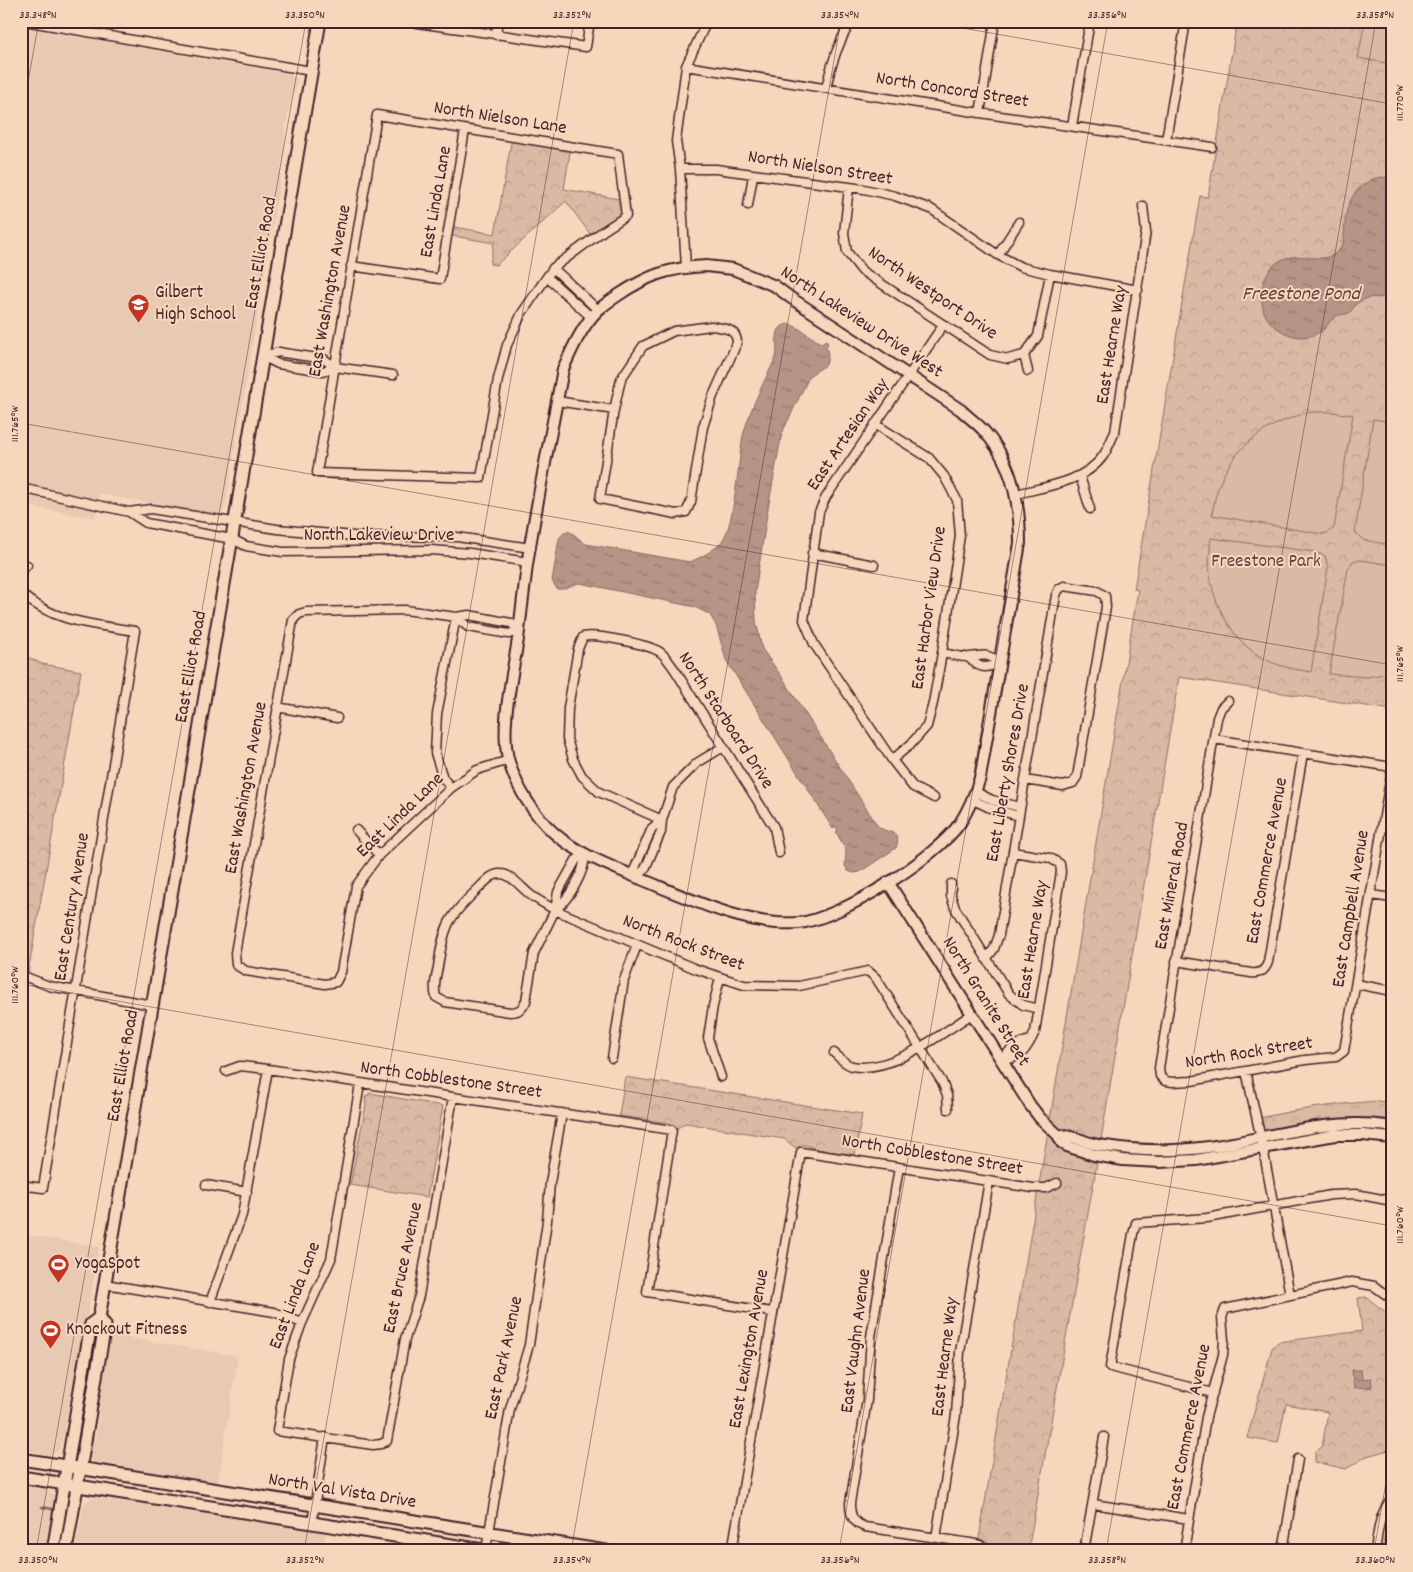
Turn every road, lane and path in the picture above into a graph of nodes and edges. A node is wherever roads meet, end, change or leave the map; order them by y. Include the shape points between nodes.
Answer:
1 (24, 21) edge
2 (320, 21) edge
3 (403, 21) edge
4 (498, 21) edge
5 (590, 21) edge
6 (708, 21) edge
7 (851, 21) edge
8 (995, 21) edge
9 (1090, 21) edge
10 (1186, 21) edge
11 (496, 35) junction
12 (686, 66) junction
13 (311, 71) junction
14 (826, 88) junction
15 (980, 112) junction
16 (377, 115) joint
17 (1072, 126) junction
18 (466, 130) junction
19 (1166, 140) junction
20 (1212, 147) dead end
21 (680, 168) junction
22 (753, 175) junction
23 (849, 187) junction
24 (748, 205) dead end
25 (1143, 206) dead end
26 (1019, 222) dead end
27 (998, 256) junction
28 (351, 266) junction
29 (686, 267) junction
30 (553, 268) junction
31 (1050, 274) junction
32 (547, 277) junction
33 (1138, 290) junction
34 (595, 314) junction
35 (943, 325) junction
36 (1024, 354) junction
37 (262, 356) junction
38 (335, 367) junction
39 (1028, 371) dead end
40 (394, 375) dead end
41 (909, 376) junction
42 (557, 401) junction
43 (614, 410) junction
44 (875, 424) junction
45 (1080, 476) junction
46 (21, 488) edge
47 (1016, 494) junction
48 (1090, 509) dead end
49 (129, 512) junction
50 (235, 523) junction
51 (232, 539) junction
52 (812, 553) junction
53 (529, 556) junction
54 (874, 565) dead end
55 (21, 594) edge
56 (456, 618) junction
57 (519, 630) junction
58 (942, 653) junction
59 (969, 658) junction
60 (1000, 663) junction
61 (1228, 701) dead end
62 (277, 707) junction
63 (337, 718) dead end
64 (1214, 739) junction
65 (723, 746) junction
66 (1303, 753) junction
67 (509, 760) junction
68 (892, 760) junction
69 (1392, 768) edge
70 (1025, 780) junction
71 (451, 788) junction
72 (974, 796) junction
73 (934, 798) dead end
74 (1020, 807) junction
75 (1019, 816) junction
76 (662, 820) junction
77 (356, 830) dead end
78 (1013, 852) junction
79 (778, 853) dead end
80 (585, 854) junction
81 (379, 855) junction
82 (638, 877) junction
83 (888, 882) junction
84 (951, 884) dead end
85 (1371, 895) junction
86 (1392, 898) edge
87 (555, 910) junction
88 (637, 945) junction
89 (986, 959) junction
90 (1176, 961) junction
91 (21, 975) edge
92 (720, 978) junction
93 (336, 982) joint
94 (1356, 984) junction
95 (76, 991) junction
96 (1392, 991) edge
97 (152, 1005) junction
98 (1039, 1009) junction
99 (972, 1014) junction
100 (920, 1046) junction
101 (834, 1053) dead end
102 (1342, 1054) joint
103 (612, 1058) dead end
104 (1002, 1060) junction
105 (268, 1069) junction
106 (226, 1071) dead end
107 (1246, 1071) junction
108 (720, 1077) dead end
109 (1162, 1079) joint
110 (360, 1084) junction
111 (453, 1097) junction
112 (948, 1109) dead end
113 (562, 1113) junction
114 (1392, 1127) edge
115 (1058, 1136) junction
116 (1260, 1137) junction
117 (1392, 1138) edge
118 (1263, 1148) junction
119 (801, 1152) joint
120 (899, 1167) junction
121 (989, 1181) junction
122 (1057, 1183) dead end
123 (21, 1185) edge
124 (206, 1185) dead end
125 (247, 1192) junction
126 (1392, 1201) edge
127 (1273, 1206) junction
128 (105, 1284) junction
129 (1290, 1295) junction
130 (1392, 1299) edge
131 (210, 1302) junction
132 (772, 1312) junction
133 (99, 1318) junction
134 (302, 1323) junction
135 (84, 1367) junction
136 (1213, 1393) junction
137 (92, 1401) junction
138 (325, 1437) junction
139 (1104, 1437) dead end
140 (21, 1459) edge
141 (1298, 1459) dead end
142 (74, 1468) junction
143 (21, 1477) edge
144 (71, 1485) junction
145 (1392, 1498) edge
146 (1092, 1504) junction
147 (315, 1505) junction
148 (1189, 1519) junction
149 (312, 1523) junction
150 (489, 1532) junction
151 (936, 1538) junction
152 (558, 1547) edge
153 (985, 1549) edge
154 (486, 1550) edge
155 (53, 1551) edge
156 (66, 1551) edge
157 (490, 1551) edge
158 (515, 1551) edge
159 (544, 1551) edge
160 (604, 1551) edge
161 (732, 1551) edge
162 (1084, 1551) edge
163 (1184, 1551) edge
164 (1283, 1551) edge
165 (1374, 1551) edge

1 - 13 street
2 - 13 main road, East Elliot Road
3 - 11 street
4 - 11 street
5 - 11 street via 586,47
6 - 12 street
7 - 14 street via 832,60
8 - 15 street
9 - 17 street
10 - 19 street
12 - 14 street, North Concord Street
12 - 21 street via 676,141
13 - 37 main road, East Elliot Road
14 - 15 street, North Concord Street
15 - 17 street, North Concord Street
16 - 18 street, North Nielson Lane
16 - 28 street, East Washington Avenue
17 - 19 street, North Concord Street
18 - 28 street, East Linda Lane via 440,279
18 - 30 street, North Nielson Lane via 618,154 626,216
19 - 20 street, North Concord Street
21 - 22 street, North Nielson Street
21 - 29 street
22 - 23 street, North Nielson Street
22 - 24 street
23 - 27 street, North Nielson Street via 895,196 931,209
23 - 35 street, North Westport Drive via 844,234 846,252 862,271
25 - 33 street, East Hearne Way via 1146,231
26 - 27 street
27 - 31 street, North Nielson Street via 1021,267
28 - 38 street, East Washington Avenue
29 - 34 street, North Lakeview Drive West via 654,274 631,286
29 - 41 street, North Lakeview Drive West via 734,269 776,286
30 - 32 street
30 - 34 street
31 - 33 street, North Nielson Street
31 - 36 street via 1038,336
32 - 34 street
32 - 38 street, East Washington Avenue via 522,313 507,345 481,478 317,472
33 - 45 street, East Hearne Way via 1115,432 1102,458
34 - 42 street, North Lakeview Drive West via 575,342 563,369
35 - 36 street, North Westport Drive via 990,355 1008,359
35 - 41 street, East Artesian Way
36 - 39 street
37 - 38 street via 278,364 323,371
37 - 38 street via 279,352 324,360
37 - 50 main road, East Elliot Road
38 - 40 street
41 - 44 street, East Artesian Way
41 - 47 street, North Lakeview Drive West via 961,410 984,430 1001,454
42 - 43 street
42 - 53 street, North Lakeview Drive West
43 - 43 street via 600,500 676,514 686,512 691,502 703,427 736,346 736,336 729,329 711,326 674,331 643,346 621,378
44 - 52 street, East Artesian Way via 826,497 819,512
44 - 58 street, East Harbor View Drive via 929,458 957,500 960,536
45 - 47 street, East Hearne Way
45 - 48 street
46 - 49 street
47 - 60 street, North Lakeview Drive West via 1020,543
49 - 50 street, North Lakeview Drive via 151,508
49 - 51 street, North Lakeview Drive via 146,522
50 - 51 main road, East Elliot Road
50 - 53 street, North Lakeview Drive via 337,535 457,537
51 - 53 street, North Lakeview Drive via 246,546 283,552 431,550
51 - 97 main road, East Elliot Road
52 - 54 street
52 - 68 street, East Artesian Way via 804,620 814,644
53 - 57 street, North Lakeview Drive West
55 - 95 street, East Century Avenue via 57,616 136,631
56 - 57 street via 469,615 485,618 510,623
56 - 57 street via 468,627 509,634
56 - 62 street, East Washington Avenue via 405,610 306,612 296,616 290,627
56 - 71 street via 437,714 435,752 443,778
57 - 67 street, North Lakeview Drive West via 506,721
58 - 59 street
58 - 68 street, East Harbor View Drive via 927,726
59 - 60 street via 981,654
59 - 60 street via 978,666 988,668
60 - 72 street, North Lakeview Drive West
61 - 64 street, East Mineral Road via 1219,713
62 - 63 street
62 - 93 street, East Washington Avenue via 235,953 236,965 242,970 325,984
64 - 66 street
64 - 90 street, East Mineral Road
65 - 76 street via 697,763 673,787
65 - 76 street, North Starboard Drive via 660,652 633,643 583,637 568,708 567,740 573,759 582,776 599,792
65 - 79 street, North Starboard Drive via 774,827
66 - 69 street
66 - 90 street, East Commerce Avenue via 1268,962 1262,972
67 - 71 street, East Linda Lane via 477,770
67 - 80 street, North Lakeview Drive West via 520,788 539,818
68 - 73 street, East Artesian Way via 913,787
69 - 85 street, East Campbell Avenue
70 - 70 street, East Liberty Shores Drive via 1063,786 1073,783 1077,777 1106,607 1105,596 1097,591 1068,586 1059,589 1055,598
70 - 74 street, East Liberty Shores Drive
71 - 81 street, East Linda Lane
72 - 74 street
72 - 75 street via 990,808
72 - 83 street, North Lakeview Drive West via 959,824 938,847
74 - 75 street, East Liberty Shores Drive
75 - 78 street, East Liberty Shores Drive
76 - 82 street via 661,832 646,869
77 - 81 street
78 - 89 street, East Liberty Shores Drive via 999,935
78 - 98 street, East Hearne Way via 1053,859 1061,867
80 - 82 street, North Lakeview Drive West
80 - 87 street via 576,860 566,877 558,892
81 - 93 street, East Linda Lane via 356,886 342,972
82 - 83 street, North Lakeview Drive West via 737,916 798,924 848,907
83 - 99 street, North Granite Street
84 - 89 street via 955,908
85 - 86 street
85 - 94 street, East Campbell Avenue
87 - 87 street, North Rock Street via 534,953 526,1001 520,1010 491,1009 442,1001 436,997 441,945 448,923 490,878 501,874 508,876
87 - 88 street, North Rock Street
88 - 92 street, North Rock Street
88 - 103 street via 624,980
89 - 98 street via 1013,998 1023,1005
90 - 109 street, East Mineral Road via 1159,1068
91 - 95 street via 49,986
92 - 100 street, North Rock Street via 744,985 799,986 868,971 876,978
92 - 108 street via 708,1038
94 - 96 street
94 - 102 street, East Campbell Avenue
95 - 97 street
95 - 123 street, East Century Avenue via 43,1188
97 - 128 main road, East Elliot Road
98 - 104 street, East Hearne Way via 1035,1032 1025,1051 1014,1058
99 - 100 street
99 - 104 street, North Granite Street
100 - 101 street via 900,1059 868,1067 850,1066
100 - 112 street via 945,1088
102 - 107 street, North Rock Street
104 - 115 street, North Granite Street via 1034,1112
105 - 106 street, North Cobblestone Street via 240,1066
105 - 110 street, North Cobblestone Street
105 - 125 street
107 - 109 street, North Rock Street via 1191,1081
107 - 116 street
110 - 111 street, North Cobblestone Street
110 - 134 street, East Linda Lane via 331,1259
111 - 113 street, North Cobblestone Street
111 - 138 street, East Bruce Avenue via 419,1296 405,1339 389,1433 384,1443 373,1445
113 - 132 street, North Cobblestone Street via 672,1130 647,1292
113 - 150 street, East Park Avenue via 529,1345 510,1409
114 - 116 street via 1314,1126
115 - 116 street via 1066,1134 1099,1145 1137,1150 1190,1149
115 - 118 street, North Granite Street via 1067,1146 1096,1156 1142,1161 1181,1161
116 - 118 street
117 - 118 street, North Granite Street via 1335,1134
118 - 127 street
119 - 120 street, North Cobblestone Street
119 - 132 street, East Lexington Avenue
120 - 121 street, North Cobblestone Street
120 - 151 street, East Vaughn Avenue via 871,1337 868,1393 850,1503 852,1519 865,1527
121 - 122 street, North Cobblestone Street via 1037,1188
121 - 151 street, East Hearne Way via 960,1352 956,1414
124 - 125 street
125 - 131 street via 242,1215
126 - 127 street via 1356,1194 1331,1195
127 - 129 street
127 - 136 street via 1207,1218 1136,1223 1110,1367
128 - 131 street
128 - 133 main road, East Elliot Road
129 - 130 street via 1352,1282 1374,1286
129 - 136 street, East Commerce Avenue via 1225,1309 1222,1318 1223,1355
131 - 134 street via 274,1312
132 - 161 street, East Lexington Avenue
133 - 135 main road, East Elliot Road via 91,1324
133 - 137 main road, East Elliot Road via 105,1325
134 - 138 street, East Linda Lane via 289,1359 277,1431
135 - 137 main road via 89,1375 87,1391
135 - 142 main road, East Elliot Road
136 - 148 street, East Commerce Avenue
137 - 142 main road, East Elliot Road
138 - 147 street
139 - 146 street
140 - 142 main road, North Val Vista Drive
141 - 164 street
142 - 144 main road, East Elliot Road
142 - 147 main road, North Val Vista Drive
143 - 144 main road, North Val Vista Drive
144 - 149 main road, North Val Vista Drive
144 - 155 main road, East Elliot Road
144 - 156 main road, East Elliot Road
145 - 165 street via 1385,1506 1379,1523
146 - 148 street
146 - 162 street
147 - 149 street
147 - 150 main road, North Val Vista Drive
148 - 163 street, East Commerce Avenue
149 - 154 main road, North Val Vista Drive
150 - 152 main road, North Val Vista Drive
150 - 154 street, East Park Avenue
151 - 153 street via 975,1544
152 - 160 main road, North Val Vista Drive
154 - 157 main road, North Val Vista Drive
158 - 159 main road via 528,1548

